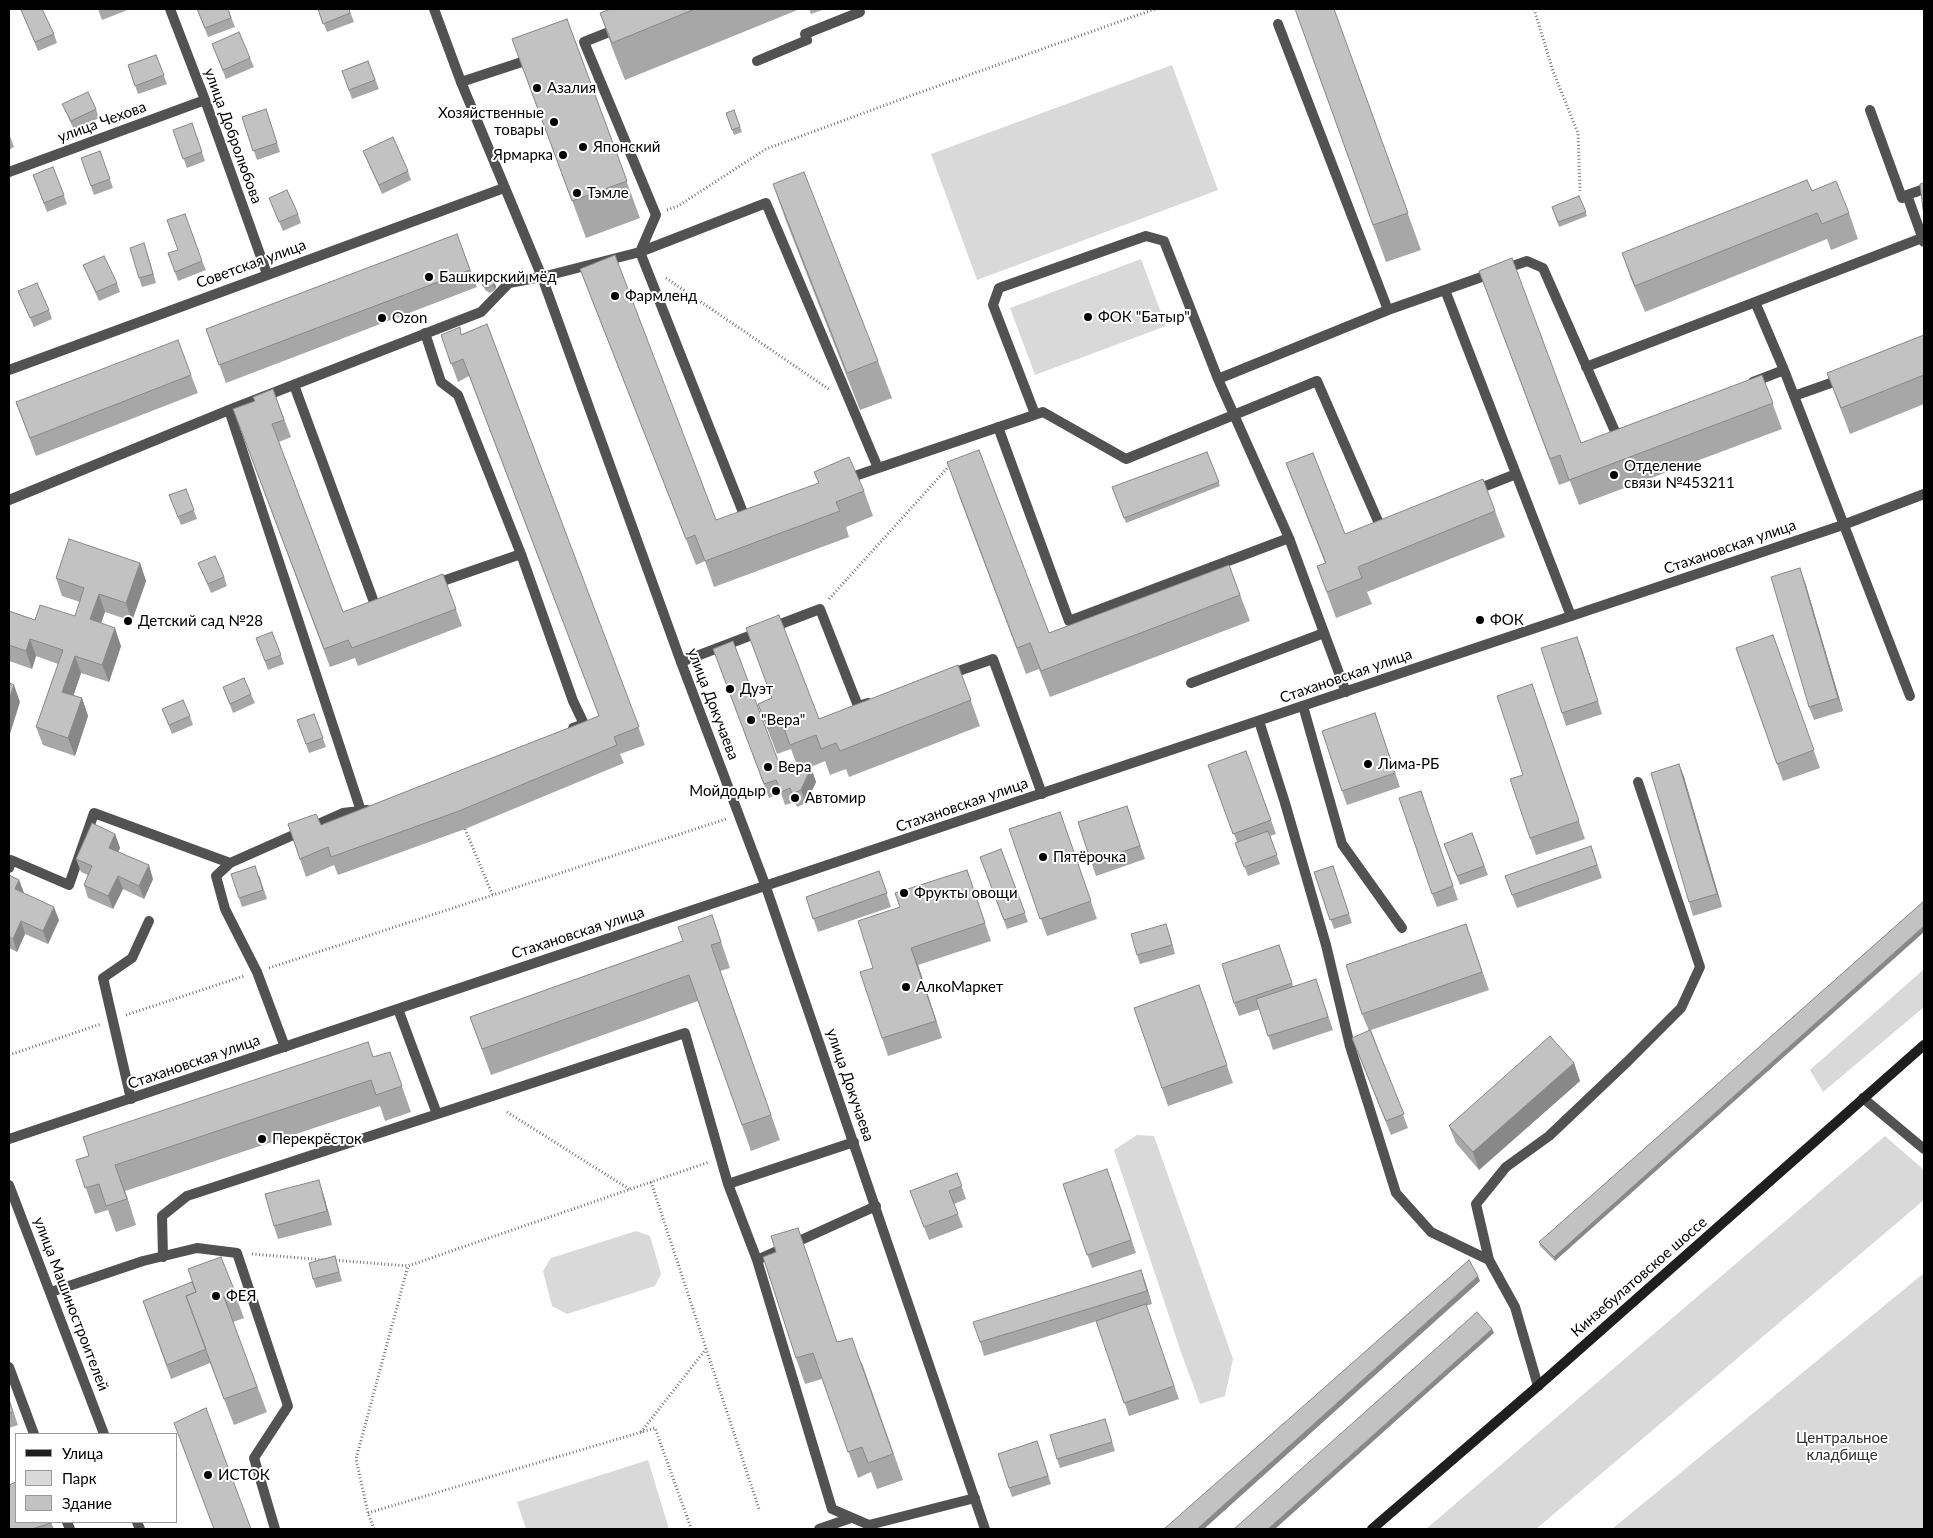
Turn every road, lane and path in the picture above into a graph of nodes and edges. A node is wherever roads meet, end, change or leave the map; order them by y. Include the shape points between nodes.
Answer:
1 (170, 9) edge
2 (434, 9) edge
3 (859, 9) edge
4 (1155, 9) edge
5 (1534, 9) edge
6 (630, 24) edge
7 (1278, 24) dead end
8 (546, 54) edge
9 (757, 61) dead end
10 (461, 82) junction
11 (205, 100) junction
12 (1870, 110) dead end
13 (9, 172) edge
14 (504, 188) junction
15 (1924, 189) edge
16 (1580, 191) dead end
17 (1907, 195) junction
18 (656, 215) junction
19 (1923, 240) edge
20 (640, 252) junction
21 (645, 264) junction
22 (267, 274) junction
23 (541, 277) junction
24 (1445, 290) junction
25 (1754, 302) junction
26 (1388, 310) junction
27 (425, 333) junction
28 (1586, 367) junction
29 (9, 370) edge
30 (1784, 370) junction
31 (1850, 376) edge
32 (1218, 379) junction
33 (294, 385) junction
34 (1747, 385) edge
35 (1794, 396) junction
36 (850, 402) junction
37 (229, 410) junction
38 (1035, 414) junction
39 (1234, 414) junction
40 (998, 427) junction
41 (1635, 428) edge
42 (952, 463) edge
43 (878, 468) junction
44 (1516, 474) junction
45 (834, 483) edge
46 (1924, 494) edge
47 (1462, 495) edge
48 (9, 500) edge
49 (755, 517) edge
50 (1399, 520) edge
51 (1843, 525) junction
52 (1289, 538) junction
53 (521, 554) junction
54 (420, 589) edge
55 (393, 598) edge
56 (820, 609) junction
57 (1571, 616) junction
58 (1324, 633) junction
59 (681, 662) junction
60 (939, 678) edge
61 (1191, 683) dead end
62 (1346, 692) junction
63 (1910, 696) dead end
64 (876, 700) edge
65 (1303, 706) junction
66 (1259, 721) junction
67 (566, 731) edge
68 (1638, 782) dead end
69 (1042, 794) junction
70 (380, 808) edge
71 (361, 811) junction
72 (739, 815) junction
73 (465, 829) dead end
74 (230, 863) junction
75 (9, 868) edge
76 (766, 887) junction
77 (493, 896) junction
78 (149, 921) dead end
79 (1402, 928) dead end
80 (257, 972) junction
81 (398, 1009) junction
82 (113, 1020) junction
83 (1924, 1045) edge
84 (285, 1047) junction
85 (9, 1055) edge
86 (1863, 1098) junction
87 (131, 1099) junction
88 (507, 1112) dead end
89 (438, 1114) junction
90 (9, 1139) edge
91 (854, 1142) junction
92 (1924, 1149) edge
93 (721, 1158) junction
94 (651, 1182) junction
95 (728, 1184) junction
96 (9, 1185) edge
97 (630, 1190) junction
98 (876, 1206) junction
99 (237, 1253) junction
100 (163, 1257) junction
101 (756, 1260) junction
102 (1488, 1260) junction
103 (408, 1266) junction
104 (51, 1292) junction
105 (706, 1349) junction
106 (9, 1367) edge
107 (1538, 1386) junction
108 (640, 1432) junction
109 (34, 1433) edge
110 (104, 1433) edge
111 (975, 1498) junction
112 (759, 1509) dead end
113 (368, 1513) junction
114 (851, 1518) junction
115 (691, 1528) dead end
116 (275, 1529) edge
117 (374, 1529) edge
118 (818, 1529) edge
119 (985, 1529) edge
120 (1372, 1529) edge

1 - 11 street, улица Добролюбова
2 - 10 street, улица Докучаева
3 - 9 street via 860,12 805,34 807,40
4 - 18 path via 766,149 678,206
5 - 16 path via 1578,133
6 - 18 street via 579,43
7 - 26 street
8 - 10 street
10 - 14 street, улица Докучаева
11 - 13 street, улица Чехова
11 - 22 street, улица Добролюбова
12 - 17 street via 1902,198
14 - 22 street, Советская улица
14 - 23 street, улица Докучаева
15 - 17 street
17 - 19 street
18 - 20 street
19 - 25 street
20 - 21 street
20 - 23 street
20 - 36 street via 766,203
21 - 36 path via 811,379
21 - 49 street via 746,520
22 - 29 street, Советская улица
23 - 27 street via 509,283 482,312
23 - 59 street, улица Докучаева
24 - 26 street
24 - 28 street via 1527,261 1543,268
24 - 44 street
25 - 28 street
25 - 30 street
26 - 32 street
27 - 33 street
27 - 53 street via 441,382 458,395
28 - 41 street via 1616,436
30 - 34 street
30 - 35 street
31 - 35 street
32 - 38 street via 1164,241 1146,236 999,288 994,305
32 - 39 street
33 - 37 street
33 - 55 street via 374,605
35 - 51 street
36 - 43 street
37 - 48 street
37 - 71 street
38 - 39 street via 1043,412 1126,459
38 - 40 street
39 - 50 street via 1317,381 1381,528
39 - 52 street
40 - 43 street
40 - 52 street via 1069,620
42 - 56 path
43 - 45 street
44 - 47 street
44 - 57 street
46 - 51 street, Стахановская улица
51 - 57 street, Стахановская улица
51 - 63 street
52 - 58 street
53 - 54 street
53 - 67 street via 584,724
56 - 59 street
56 - 64 street via 858,706
57 - 62 street, Стахановская улица
58 - 61 street
58 - 62 street
59 - 72 street, улица Докучаева
60 - 69 street via 993,659
62 - 65 street, Стахановская улица
65 - 66 street, Стахановская улица
65 - 79 street via 1342,844
66 - 69 street, Стахановская улица
66 - 102 street via 1323,936 1350,1046 1396,1193 1432,1232
68 - 102 street via 1700,968 1681,1008 1549,1136 1506,1167 1476,1204
69 - 76 street, Стахановская улица
70 - 71 street
71 - 74 street via 343,814
72 - 76 street, улица Докучаева
72 - 77 path
73 - 77 path
74 - 75 street via 94,813 69,885 11,860
74 - 80 street via 216,876 225,909
76 - 81 street, Стахановская улица
76 - 91 street, улица Докучаева
77 - 80 path
78 - 82 street via 132,958 103,978
80 - 82 path
80 - 84 street
81 - 84 street, Стахановская улица
81 - 89 street
82 - 85 path
82 - 87 street
83 - 86 main road, Кинзебулатовское шоссе
84 - 87 street, Стахановская улица
86 - 92 street
86 - 107 main road, Кинзебулатовское шоссе
87 - 90 street, Стахановская улица
88 - 97 path
89 - 93 street via 684,1033
89 - 100 street via 187,1196 162,1216
91 - 95 street
91 - 98 street, улица Докучаева
93 - 94 path
93 - 95 street
94 - 97 path
94 - 105 path
95 - 101 street
96 - 104 street, улица Машиностроителей
97 - 103 path
98 - 101 street
98 - 111 street, улица Докучаева
99 - 100 street via 198,1248
99 - 103 path
99 - 116 street via 288,1406 254,1458
100 - 104 street
101 - 114 street via 832,1509
102 - 107 street via 1516,1307
103 - 113 path via 356,1460
104 - 110 street, улица Машиностроителей
105 - 108 path
105 - 112 path
106 - 109 street
107 - 120 main road, Кинзебулатовское шоссе
108 - 113 path
108 - 115 path via 655,1428
111 - 114 street via 869,1526
111 - 119 street, улица Докучаева
113 - 117 path
114 - 118 street

